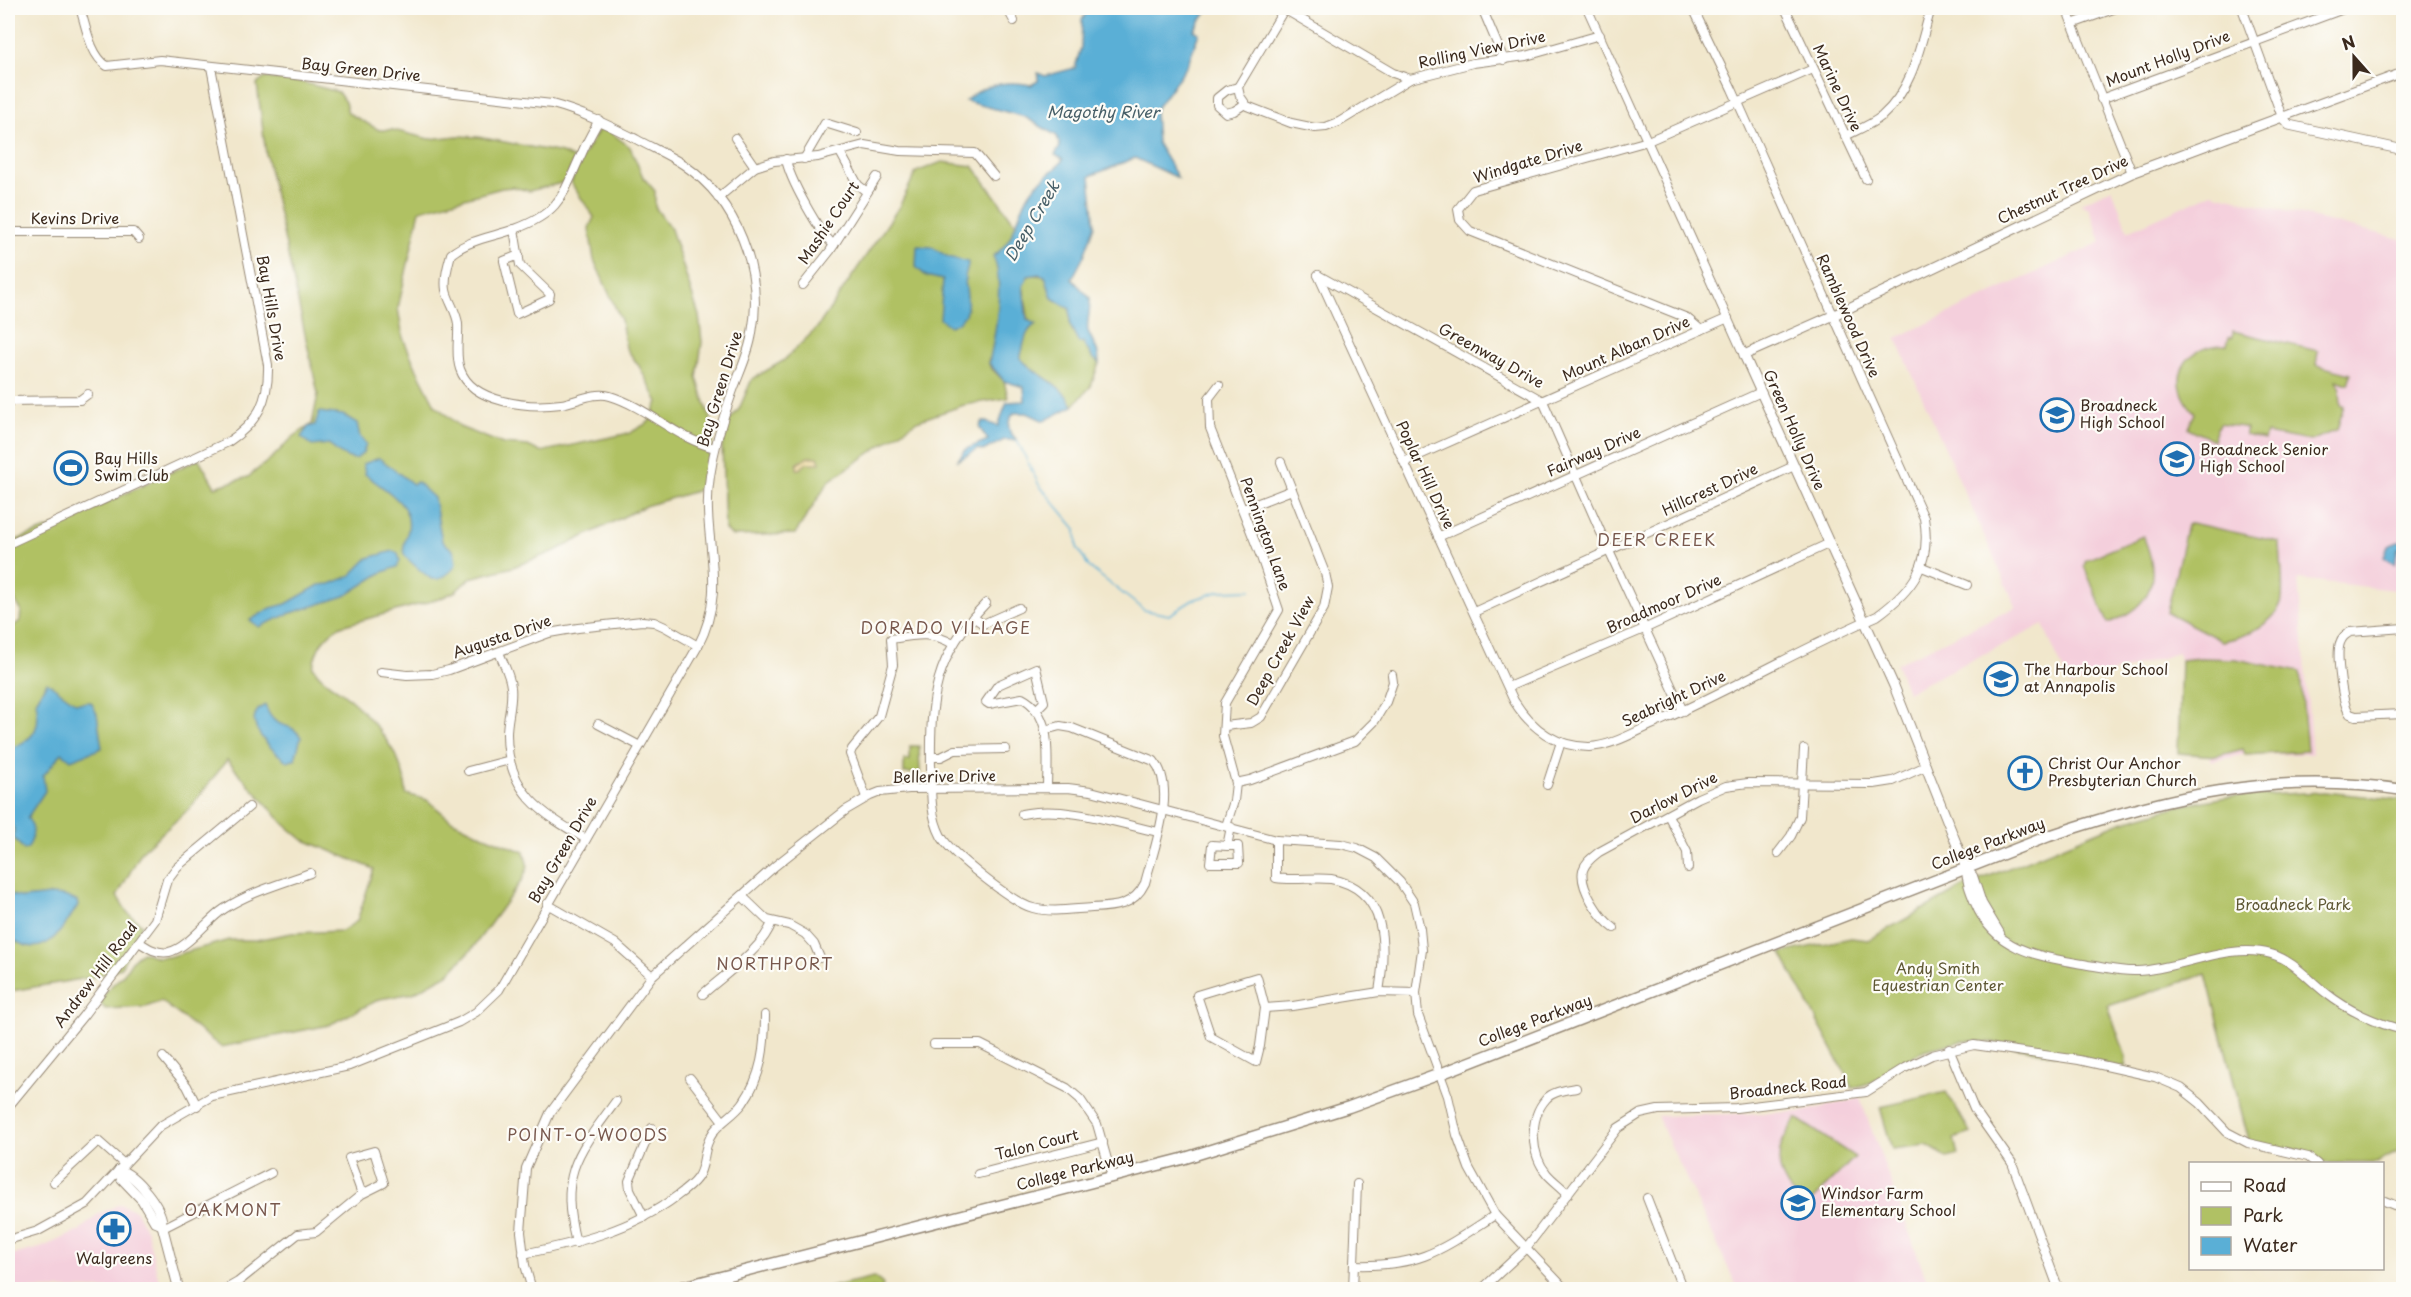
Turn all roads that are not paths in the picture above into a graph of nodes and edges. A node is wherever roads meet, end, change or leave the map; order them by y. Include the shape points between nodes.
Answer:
1 (80, 8) edge
2 (1007, 8) edge
3 (1285, 8) edge
4 (1482, 8) edge
5 (1587, 8) edge
6 (1693, 8) edge
7 (1785, 8) edge
8 (1930, 8) edge
9 (2066, 8) edge
10 (2116, 8) edge
11 (2242, 8) edge
12 (2346, 8) edge
13 (1014, 21) dead end
14 (2072, 24) junction
15 (1600, 36) junction
16 (2254, 41) junction
17 (1503, 60) junction
18 (211, 67) junction
19 (1812, 69) junction
20 (2403, 72) edge
21 (1410, 79) junction
22 (1238, 87) junction
23 (2101, 99) junction
24 (1738, 103) junction
25 (1245, 104) junction
26 (2282, 117) junction
27 (599, 120) junction
28 (857, 133) dead end
29 (1845, 136) junction
30 (735, 138) dead end
31 (1648, 141) junction
32 (2403, 150) edge
33 (840, 152) junction
34 (786, 159) junction
35 (804, 159) junction
36 (755, 167) junction
37 (2132, 173) junction
38 (994, 176) dead end
39 (877, 177) dead end
40 (1866, 179) dead end
41 (867, 192) junction
42 (718, 198) junction
43 (514, 229) junction
44 (8, 232) edge
45 (139, 239) dead end
46 (834, 245) junction
47 (519, 255) junction
48 (1318, 275) joint
49 (803, 285) dead end
50 (1832, 316) junction
51 (1728, 318) junction
52 (1701, 330) junction
53 (1744, 355) junction
54 (1219, 385) dead end
55 (1761, 392) junction
56 (88, 394) dead end
57 (8, 401) edge
58 (1543, 401) junction
59 (715, 448) junction
60 (1281, 462) dead end
61 (1404, 462) junction
62 (1794, 466) junction
63 (1576, 475) junction
64 (1292, 490) junction
65 (1243, 509) junction
66 (1438, 537) junction
67 (1830, 543) junction
68 (8, 544) edge
69 (1609, 551) junction
70 (1922, 567) junction
71 (1967, 585) dead end
72 (986, 603) dead end
73 (1019, 608) dead end
74 (1474, 612) junction
75 (973, 616) junction
76 (1865, 621) junction
77 (1644, 628) junction
78 (2403, 628) edge
79 (954, 644) junction
80 (698, 646) junction
81 (499, 652) junction
82 (381, 672) dead end
83 (1392, 675) dead end
84 (1508, 687) junction
85 (1035, 711) junction
86 (1683, 711) junction
87 (2403, 714) edge
88 (598, 724) dead end
89 (1225, 726) junction
90 (1045, 730) junction
91 (1561, 742) junction
92 (640, 746) junction
93 (1006, 749) dead end
94 (1804, 749) dead end
95 (931, 757) junction
96 (510, 760) junction
97 (1926, 766) junction
98 (468, 771) dead end
99 (1236, 783) junction
100 (1802, 784) junction
101 (1547, 785) dead end
102 (1047, 788) junction
103 (932, 789) junction
104 (2403, 790) edge
105 (866, 797) junction
106 (249, 807) dead end
107 (1163, 810) junction
108 (1022, 814) dead end
109 (1668, 815) junction
110 (1229, 826) junction
111 (1158, 832) junction
112 (586, 839) junction
113 (1276, 840) junction
114 (1227, 846) dead end
115 (1778, 853) dead end
116 (1688, 868) dead end
117 (1966, 868) junction
118 (310, 873) dead end
119 (742, 896) junction
120 (547, 904) junction
121 (772, 922) junction
122 (1614, 928) dead end
123 (139, 942) junction
124 (820, 958) dead end
125 (652, 976) junction
126 (1379, 992) junction
127 (1416, 993) junction
128 (703, 994) dead end
129 (1265, 1008) junction
130 (765, 1015) dead end
131 (2403, 1030) edge
132 (934, 1044) dead end
133 (1949, 1049) junction
134 (163, 1057) dead end
135 (1440, 1074) junction
136 (690, 1078) dead end
137 (1576, 1088) dead end
138 (615, 1101) dead end
139 (197, 1106) junction
140 (8, 1107) edge
141 (722, 1120) junction
142 (652, 1128) dead end
143 (1103, 1142) junction
144 (2314, 1162) edge
145 (121, 1167) junction
146 (271, 1173) dead end
147 (978, 1174) dead end
148 (1112, 1177) junction
149 (54, 1182) dead end
150 (1357, 1184) dead end
151 (362, 1194) junction
152 (1568, 1194) junction
153 (1647, 1198) dead end
154 (2384, 1201) edge
155 (2403, 1209) edge
156 (1495, 1215) junction
157 (644, 1216) junction
158 (163, 1226) junction
159 (8, 1240) edge
160 (576, 1243) junction
161 (1526, 1248) junction
162 (523, 1254) junction
163 (1354, 1264) junction
164 (179, 1290) edge
165 (224, 1290) edge
166 (531, 1290) edge
167 (670, 1290) edge
168 (1353, 1290) edge
169 (1481, 1290) edge
170 (1566, 1290) edge
171 (1683, 1290) edge
172 (2059, 1290) edge

1 - 18 street, Bay Green Drive via 95,53 107,66 150,60
2 - 13 street
3 - 21 street via 1393,73
3 - 22 street
4 - 17 street
5 - 15 street, Green Holly Drive
6 - 24 street, Ramblewood Drive
7 - 19 street, Marine Drive
8 - 29 street via 1909,81 1894,104 1880,117
9 - 14 street
10 - 14 street
11 - 16 street
12 - 16 street, Mount Holly Drive
14 - 23 street
15 - 17 street, Rolling View Drive
15 - 31 street, Green Holly Drive
16 - 23 street, Mount Holly Drive
16 - 26 street
17 - 21 street, Rolling View Drive via 1473,63
18 - 27 street, Bay Green Drive via 552,104
18 - 68 street, Bay Hills Drive via 268,365 266,392 259,413 228,442
19 - 24 street, Windgate Drive
19 - 29 street, Marine Drive
20 - 26 street, Chestnut Tree Drive
21 - 25 street, Rolling View Drive via 1326,128 1303,127
22 - 25 street
22 - 25 street via 1220,95 1217,105 1226,112
23 - 37 street
24 - 31 street, Windgate Drive
24 - 50 street, Ramblewood Drive
26 - 32 street via 2289,125
26 - 37 street, Chestnut Tree Drive
27 - 42 street, Bay Green Drive via 684,165
27 - 43 street via 564,195 539,219
28 - 35 street via 825,123
29 - 40 street, Marine Drive
30 - 36 street
31 - 51 street, Green Holly Drive
31 - 52 street, Windgate Drive via 1473,190 1458,209 1460,220 1470,231 1687,318
33 - 35 street
33 - 38 street via 872,145 900,152 975,153
33 - 41 street via 858,185
34 - 35 street
34 - 36 street
34 - 46 street via 816,223
36 - 42 street
37 - 50 street, Chestnut Tree Drive
39 - 41 street, Mashie Court
41 - 46 street, Mashie Court
42 - 59 street, Bay Green Drive via 736,224 746,249 755,302 750,345
43 - 47 street
43 - 59 street via 470,243 451,254 446,289 458,322 458,362 466,380 490,398 526,404 561,404 607,394 694,443
44 - 45 street, Kevins Drive via 133,232
46 - 49 street, Mashie Court
47 - 47 street via 520,265 550,294 549,299 517,314 504,261
48 - 58 street, Greenway Drive
48 - 61 street, Poplar Hill Drive
50 - 53 street, Chestnut Tree Drive
50 - 70 street, Ramblewood Drive via 1918,502 1926,528
51 - 52 street, Mount Alban Drive
51 - 53 street, Green Holly Drive
52 - 58 street, Mount Alban Drive
53 - 55 street, Green Holly Drive
54 - 65 street, Pennington Lane via 1209,398 1210,428
55 - 62 street, Green Holly Drive
55 - 63 street, Fairway Drive
56 - 57 street via 80,400
58 - 61 street, Mount Alban Drive
58 - 63 street, Greenway Drive
59 - 80 street, Bay Green Drive via 708,506 714,600
60 - 64 street, Deep Creek View
61 - 66 street, Poplar Hill Drive
62 - 67 street, Green Holly Drive
62 - 69 street, Hillcrest Drive
63 - 66 street, Fairway Drive
63 - 69 street, Greenway Drive
64 - 65 street
64 - 89 street, Deep Creek View via 1324,573 1327,598 1261,717 1251,723
65 - 89 street, Pennington Lane via 1279,610 1225,703
66 - 74 street, Poplar Hill Drive
67 - 76 street, Green Holly Drive
67 - 77 street, Broadmoor Drive
69 - 74 street, Hillcrest Drive
69 - 77 street, Greenway Drive
70 - 71 street
70 - 76 street, Ramblewood Drive via 1904,594
72 - 75 street
73 - 75 street via 983,624
74 - 84 street, Poplar Hill Drive
75 - 79 street
76 - 86 street, Seabright Drive
76 - 97 street, Green Holly Drive
77 - 84 street, Broadmoor Drive
77 - 86 street, Greenway Drive
78 - 87 street via 2350,632 2343,636 2339,648 2344,703 2350,714
79 - 95 street via 933,696
79 - 105 street via 933,635 891,639 893,665 879,716 850,754
80 - 81 street, Augusta Drive via 654,622 642,621 562,630
80 - 92 street, Bay Green Drive
81 - 82 street, Augusta Drive via 432,674
81 - 96 street via 511,687 507,732
83 - 99 street via 1394,682 1386,702 1374,722 1355,741
84 - 91 street, Seabright Drive via 1532,725
85 - 85 street via 1044,702 1036,668 998,685 986,702 1022,698
85 - 90 street
86 - 91 street, Seabright Drive via 1611,743 1588,747
88 - 92 street
89 - 99 street, Pennington Lane via 1223,736
90 - 102 street
90 - 107 street via 1072,728 1154,761 1164,782
91 - 101 street
92 - 112 street, Bay Green Drive
93 - 95 street via 955,750
94 - 100 street
95 - 103 street
96 - 98 street
96 - 112 street via 518,783 532,803
97 - 100 street, Darlow Drive via 1893,781 1874,784
97 - 117 street, Green Holly Drive
99 - 110 street, Pennington Lane
100 - 109 street, Darlow Drive via 1733,784
100 - 115 street via 1797,826
102 - 103 street, Bellerive Drive
102 - 107 street, Bellerive Drive via 1085,790
103 - 105 street, Bellerive Drive via 880,792
103 - 111 street via 939,831 955,854 1032,908 1110,908 1128,903 1145,883
104 - 117 main road, College Parkway via 2299,783 2191,795 2097,819
105 - 119 street, Bellerive Drive
106 - 123 street, Andrew Hill Road via 177,867 164,887 155,920
107 - 110 street, Bellerive Drive
107 - 111 street
108 - 111 street via 1049,811
109 - 116 street via 1687,852
109 - 122 street, Darlow Drive via 1599,852 1585,866 1583,879 1595,908
110 - 113 street, Bellerive Drive
110 - 114 street, Pennington Lane
112 - 120 street, Bay Green Drive
113 - 126 street via 1276,878 1345,883 1375,908 1383,948
113 - 127 street, Bellerive Drive via 1358,848 1376,858 1400,882 1414,903 1420,929 1422,950
117 - 131 street via 2002,937 2020,950 2039,957 2127,971 2240,951 2266,953 2283,958 2327,995 2356,1012
117 - 135 main road, College Parkway
118 - 123 street via 235,902 176,950 158,952
119 - 121 street
119 - 125 street, Bellerive Drive
120 - 125 street via 615,943
120 - 139 street, Bay Green Drive via 499,990 459,1022 349,1066 265,1083
121 - 124 street via 805,934
121 - 128 street via 759,945
123 - 140 street, Andrew Hill Road
125 - 162 street, Bellerive Drive via 550,1113 526,1168
126 - 127 street
126 - 129 street
127 - 135 street, Bellerive Drive via 1418,1015
129 - 129 street via 1257,977 1197,995 1211,1037 1256,1062
130 - 141 street via 764,1051 757,1077 744,1102 730,1118
132 - 143 street via 980,1044 1067,1088 1089,1110
133 - 144 street, Broadneck Road via 1974,1045 2032,1052 2155,1077 2181,1088 2227,1132 2248,1143 2308,1157
133 - 152 street, Broadneck Road via 1903,1069 1866,1092 1736,1108 1640,1114 1618,1128
133 - 172 street via 1974,1109 2012,1163
134 - 139 street via 188,1087
135 - 148 main road, College Parkway via 1281,1129
135 - 156 street, Bellerive Drive via 1469,1168
136 - 141 street
137 - 152 street via 1560,1090 1546,1098 1534,1129 1538,1157 1547,1174
138 - 160 street via 575,1162 568,1203
139 - 145 street, Bay Green Drive via 160,1126
141 - 157 street via 707,1141 698,1177 669,1202
142 - 157 street via 629,1181
143 - 147 street, Talon Court
143 - 148 street
145 - 149 street via 98,1141
145 - 158 street via 146,1192 163,1217
145 - 159 street, Bay Green Drive via 87,1203 38,1231
146 - 158 street
148 - 167 main road, College Parkway
150 - 163 street
151 - 151 street via 384,1182 374,1151 349,1158
151 - 165 street via 316,1232 298,1234
152 - 161 street, Broadneck Road
153 - 171 street
154 - 155 street
156 - 161 street, Bellerive Drive
156 - 163 street via 1418,1259 1382,1265
157 - 160 street
158 - 164 street
160 - 162 street
161 - 169 street, Broadneck Road
161 - 170 street, Bellerive Drive
162 - 166 street, Bellerive Drive
163 - 168 street

